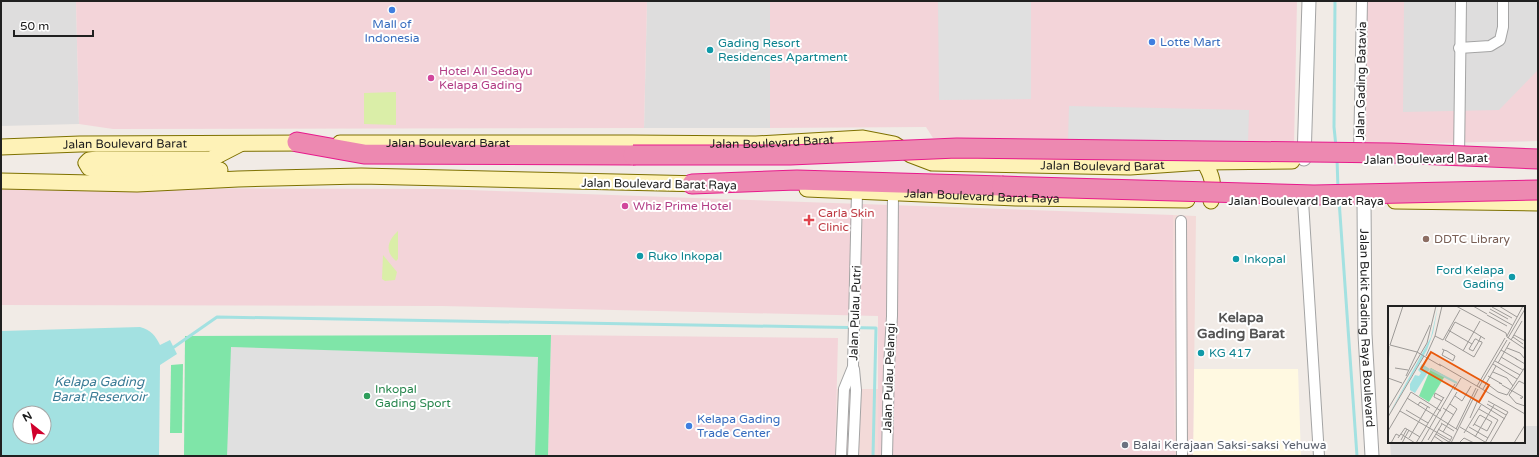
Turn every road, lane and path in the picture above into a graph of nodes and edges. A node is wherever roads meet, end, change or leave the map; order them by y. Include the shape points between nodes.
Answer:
1 (1309, 1) edge
2 (1362, 1) edge
3 (1461, 1) edge
4 (1503, 1) edge
5 (1459, 48) junction
6 (297, 142) junction
7 (242, 143) junction
8 (1, 147) edge
9 (1458, 158) junction
10 (1538, 158) edge
11 (1353, 160) junction
12 (1309, 161) junction
13 (1204, 162) junction
14 (336, 176) junction
15 (1, 181) edge
16 (692, 184) junction
17 (1538, 190) edge
18 (857, 192) junction
19 (893, 193) junction
20 (1211, 200) junction
21 (1361, 200) junction
22 (1310, 201) junction
23 (1538, 204) edge
24 (1181, 221) dead end
25 (853, 367) junction
26 (842, 440) junction
27 (854, 440) junction
28 (841, 456) edge
29 (854, 456) edge
30 (887, 456) edge
31 (1182, 456) edge
32 (1319, 456) edge
33 (1372, 456) edge

1 - 12 street
2 - 11 street, Jalan Gading Batavia
3 - 5 street
4 - 5 street via 1500,40 1490,46
5 - 9 street
6 - 7 main road, Jalan Boulevard Barat
6 - 10 highway, bridge via 364,154 790,155 957,148 1391,153
6 - 13 main road, Jalan Boulevard Barat via 756,144 863,138 894,144 911,155 932,163 1130,167
7 - 8 main road, Jalan Boulevard Barat
7 - 14 main road via 211,159 97,159 86,163 89,168 95,170 138,172 306,169
9 - 10 main road, Jalan Boulevard Barat
9 - 11 main road, Jalan Boulevard Barat
11 - 12 main road, Jalan Boulevard Barat
12 - 13 main road, Jalan Boulevard Barat
13 - 20 main road via 1212,175 1214,190
14 - 15 main road via 137,184
14 - 16 main road, Jalan Boulevard Barat Raya via 427,176
16 - 17 highway, bridge via 797,180 1314,195
16 - 18 main road, Jalan Boulevard Barat Raya
18 - 19 main road, Jalan Boulevard Barat Raya
18 - 25 street, Jalan Pulau Putri
19 - 20 main road, Jalan Boulevard Barat Raya via 1040,199
19 - 30 street, Jalan Pulau Pelangi
20 - 22 main road, Jalan Boulevard Barat Raya
21 - 22 main road, Jalan Boulevard Barat Raya
21 - 23 main road, Jalan Boulevard Barat Raya
21 - 33 street, Jalan Bukit Gading Raya Boulevard
22 - 32 street
24 - 31 street
25 - 26 street, Jalan Pulau Putri via 844,389
25 - 27 street via 856,390
26 - 27 street
26 - 28 street, Jalan Pulau Putri
27 - 29 street

